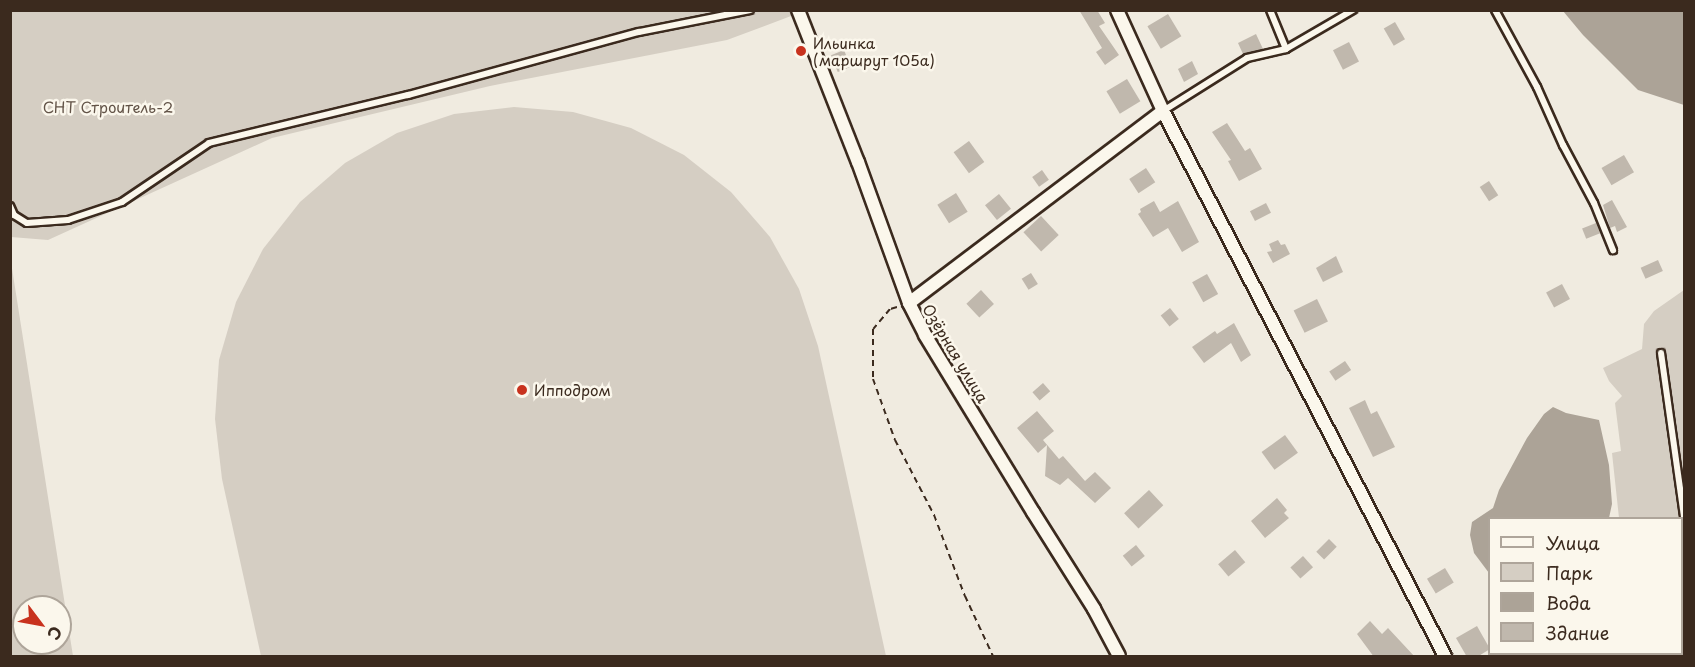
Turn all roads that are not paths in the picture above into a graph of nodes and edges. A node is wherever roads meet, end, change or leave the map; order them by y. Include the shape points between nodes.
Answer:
1 (750, 10) edge
2 (798, 10) edge
3 (1117, 10) edge
4 (1270, 10) edge
5 (1353, 10) edge
6 (1496, 10) edge
7 (1286, 49) junction
8 (1163, 111) junction
9 (10, 206) edge
10 (1613, 250) dead end
11 (909, 303) junction
12 (1661, 353) dead end
13 (1684, 517) edge
14 (1119, 657) edge
15 (1445, 657) edge
16 (1551, 657) edge
17 (1663, 657) edge

1 - 9 lane via 639,32 419,92 209,143 122,202 68,220 27,223 14,215
2 - 11 street, Озёрная улица
3 - 8 street
4 - 7 lane
5 - 7 lane
6 - 10 lane via 1594,202
7 - 8 lane via 1247,58
8 - 11 street
8 - 15 street
11 - 14 street, Озёрная улица
12 - 13 lane
16 - 17 lane

